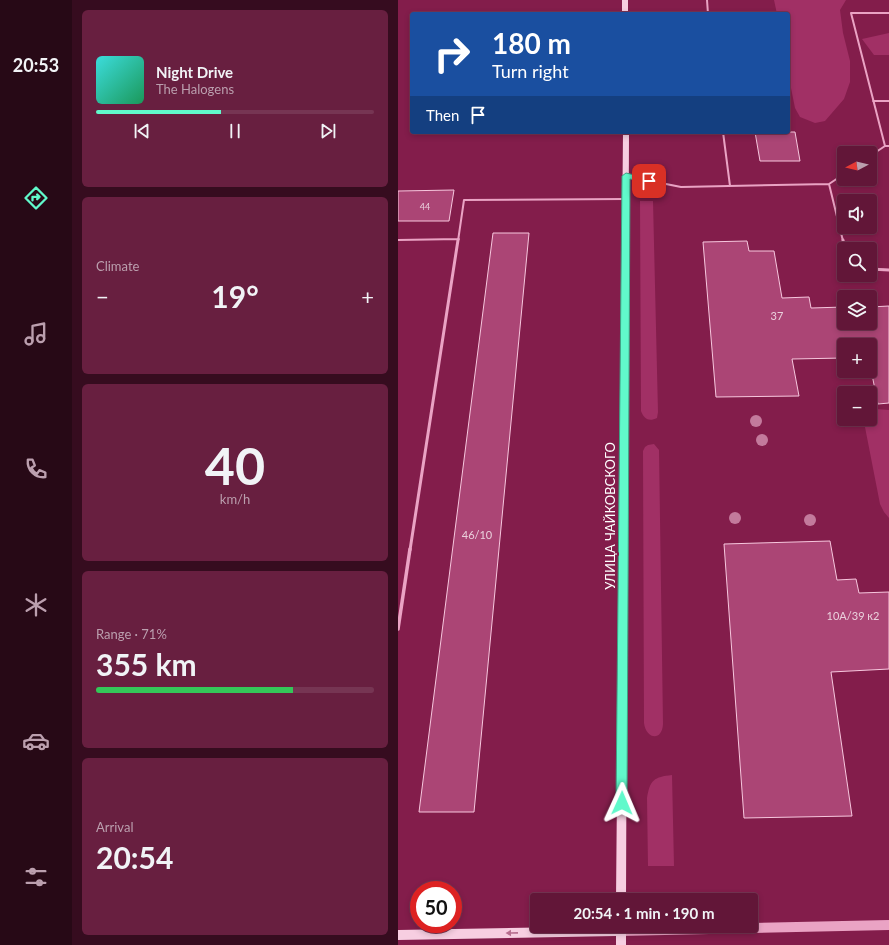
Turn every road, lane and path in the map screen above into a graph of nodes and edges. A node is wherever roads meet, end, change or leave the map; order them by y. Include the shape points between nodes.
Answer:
1 (625, 0) edge
2 (706, 0) edge
3 (625, 12) edge
4 (708, 12) edge
5 (889, 12) edge
6 (873, 101) junction
7 (889, 101) edge
8 (626, 134) edge
9 (723, 134) edge
10 (885, 146) junction
11 (889, 146) edge
12 (877, 151) edge
13 (626, 176) junction
14 (837, 179) edge
15 (829, 184) junction
16 (730, 186) junction
17 (626, 199) junction
18 (398, 240) edge
19 (458, 240) junction
20 (843, 242) edge
21 (877, 270) edge
22 (889, 270) edge
23 (398, 629) edge
24 (621, 893) edge
25 (889, 925) edge
26 (758, 926) edge
27 (530, 931) edge
28 (621, 933) edge
29 (398, 935) edge
30 (621, 945) edge

1 - 3 main road
2 - 4 lane
5 - 6 lane via 851,13
6 - 7 lane
6 - 10 lane
8 - 13 main road, УЛИЦА ЧАЙКОВСКОГО
9 - 16 lane
10 - 11 lane
10 - 12 lane
13 - 16 lane via 681,187
13 - 17 main road, УЛИЦА ЧАЙКОВСКОГО
14 - 15 lane
15 - 16 lane
15 - 20 lane
17 - 19 lane via 464,200
17 - 24 main road, УЛИЦА ЧАЙКОВСКОГО
18 - 19 lane
19 - 23 lane
21 - 22 lane
25 - 26 street
27 -> 29 main road
28 - 30 main road

